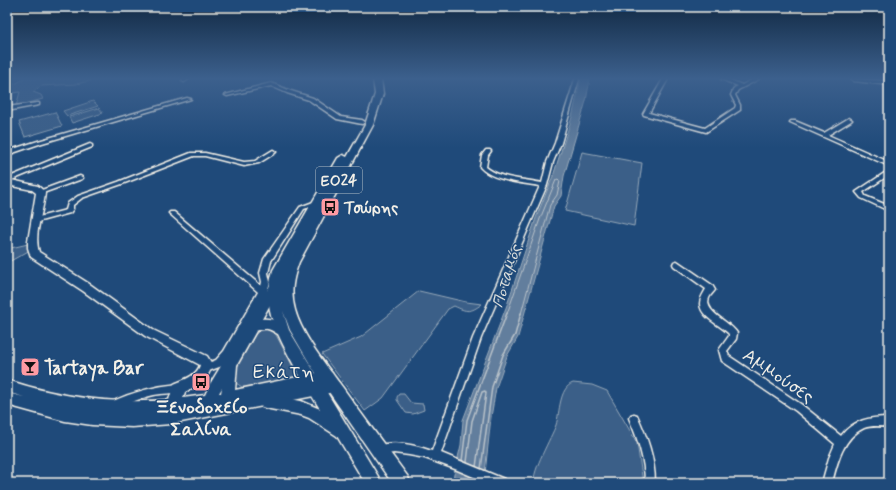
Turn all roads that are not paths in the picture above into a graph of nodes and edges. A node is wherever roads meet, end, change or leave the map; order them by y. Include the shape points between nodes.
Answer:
1 (179, 102) edge
2 (315, 102) edge
3 (368, 102) edge
4 (376, 102) edge
5 (570, 102) edge
6 (653, 102) edge
7 (736, 102) edge
8 (36, 104) dead end
9 (7, 108) edge
10 (849, 120) dead end
11 (837, 121) dead end
12 (362, 122) junction
13 (793, 122) dead end
14 (823, 134) junction
15 (90, 146) dead end
16 (488, 151) dead end
17 (273, 152) dead end
18 (7, 153) edge
19 (889, 164) edge
20 (889, 172) edge
21 (80, 178) dead end
22 (7, 181) edge
23 (544, 185) junction
24 (41, 192) junction
25 (316, 203) junction
26 (889, 209) edge
27 (172, 213) dead end
28 (37, 220) junction
29 (677, 264) dead end
30 (269, 289) junction
31 (250, 328) junction
32 (283, 331) junction
33 (232, 362) junction
34 (206, 368) junction
35 (331, 382) junction
36 (314, 385) junction
37 (7, 386) edge
38 (179, 388) junction
39 (7, 399) edge
40 (265, 401) junction
41 (228, 402) junction
42 (208, 406) junction
43 (107, 408) junction
44 (173, 412) junction
45 (634, 418) dead end
46 (889, 422) edge
47 (343, 432) junction
48 (841, 442) junction
49 (379, 450) junction
50 (435, 457) junction
51 (497, 482) edge
52 (374, 483) edge
53 (402, 483) edge
54 (650, 483) edge
55 (827, 483) edge

1 - 18 street
2 - 12 street via 339,118
3 - 12 main road, ΕΟ24
4 - 35 main road, ΕΟ24 via 369,125 298,252 287,282 287,302 292,319
5 - 23 street
6 - 7 street via 646,114 707,130 738,109
8 - 9 street
10 - 14 street
11 - 14 street
12 - 25 main road, ΕΟ24
13 - 14 street
14 - 19 street
15 - 22 street
16 - 23 street via 484,155 485,170
17 - 28 street via 259,162 248,165 194,154 80,197 70,204 68,212
20 - 26 street via 859,192 863,197
21 - 24 street
22 - 24 main road
23 - 50 street via 477,338
24 - 28 main road
25 - 30 main road, ΕΟ24
25 - 30 street via 302,208 267,262 266,286
27 - 30 street
28 - 34 main road via 32,249 36,254 149,333 203,360
29 - 48 street, Αμμούσες via 709,287 711,290 705,298 705,307 733,333 733,337 723,350 725,358 799,408
30 - 31 main road
30 - 32 main road, ΕΟ24
30 - 34 street via 228,354 219,363
31 - 32 main road via 264,323 273,324
31 - 33 main road
32 - 36 main road, ΕΟ24
33 - 41 main road
33 - 42 main road via 213,388
34 - 38 main road via 200,376
35 - 36 main road
35 - 49 main road, ΕΟ24
36 - 40 main road
36 - 41 main road
36 - 47 main road, ΕΟ24
37 - 43 main road via 64,402
38 - 43 street via 142,393
38 - 44 main road
39 - 44 main road via 51,412 92,419 132,421
40 - 41 main road
40 - 47 main road via 308,411
41 - 42 main road
42 - 44 main road
43 - 44 main road via 146,408
45 - 54 street via 649,459
46 - 48 street via 868,422 856,426
47 - 52 main road, ΕΟ24
48 - 55 street via 832,460
49 - 50 street via 401,448
49 - 53 main road, ΕΟ24
50 - 51 street

